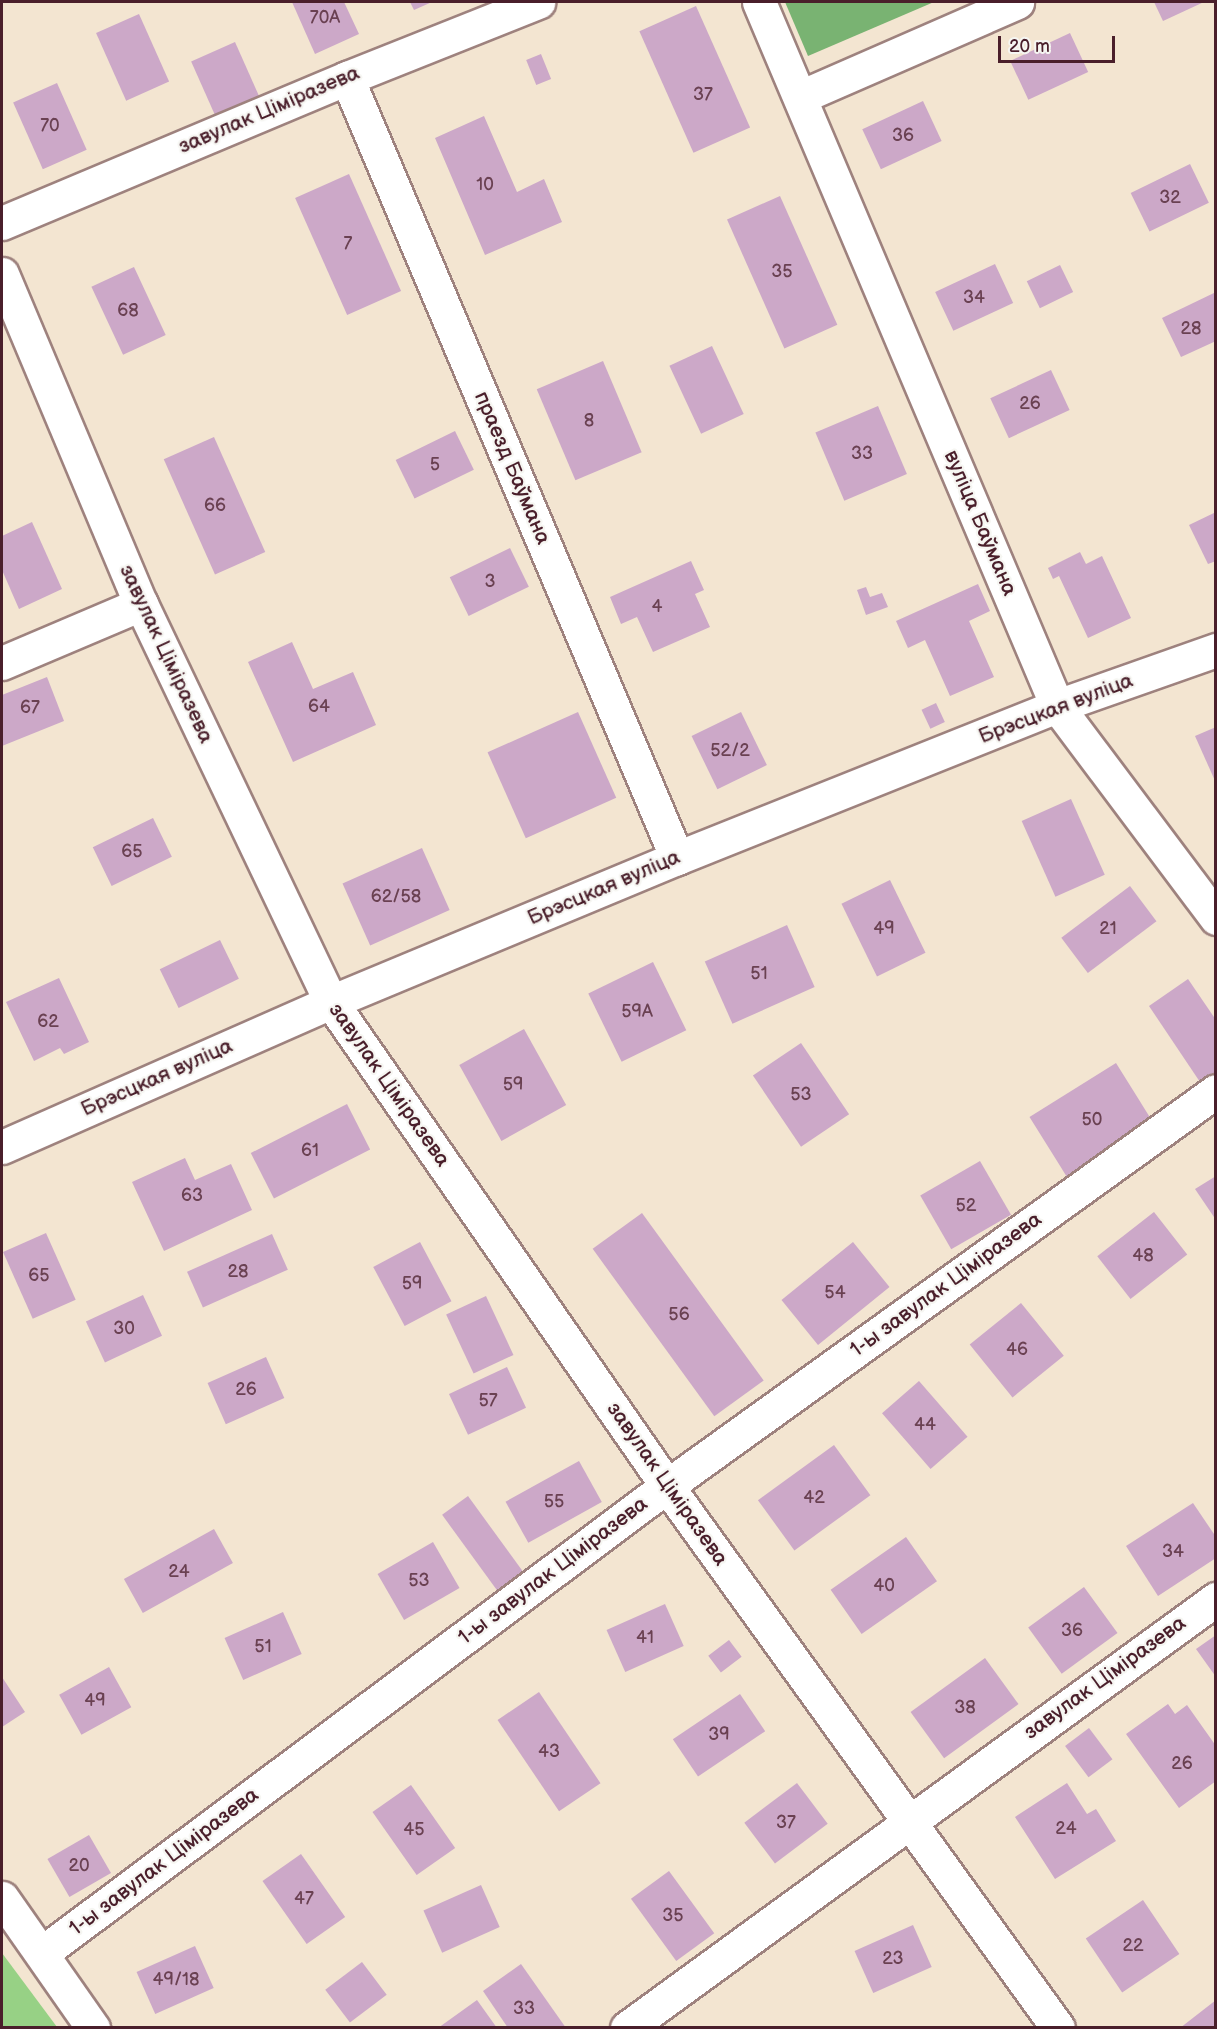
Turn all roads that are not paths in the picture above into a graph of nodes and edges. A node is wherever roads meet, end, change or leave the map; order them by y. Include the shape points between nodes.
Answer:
1 (538, 2) edge
2 (759, 2) edge
3 (1017, 2) edge
4 (346, 78) junction
5 (800, 97) junction
6 (2, 223) edge
7 (2, 274) edge
8 (141, 604) junction
9 (1215, 650) edge
10 (2, 663) edge
11 (1057, 706) junction
12 (677, 858) junction
13 (1215, 918) edge
14 (331, 1002) junction
15 (1215, 1091) edge
16 (2, 1147) edge
17 (667, 1486) junction
18 (1215, 1599) edge
19 (908, 1821) junction
20 (2, 1898) edge
21 (42, 1953) junction
22 (93, 2028) edge
23 (627, 2028) edge
24 (1058, 2028) edge

1 - 4 street, завулак Ціміразева
2 - 5 street, вуліца Баўмана
3 - 5 street
4 - 6 street, завулак Ціміразева
4 - 12 street, праезд Баўмана
5 - 11 street, вуліца Баўмана
7 - 8 street, завулак Ціміразева
8 - 10 street
8 - 14 street, завулак Ціміразева
9 - 11 street, Брэсцкая вуліца
11 - 12 street, Брэсцкая вуліца
11 - 13 street, вуліца Баўмана
12 - 14 street, Брэсцкая вуліца
14 - 16 street, Брэсцкая вуліца
14 - 17 street, завулак Ціміразева
15 - 17 street, 1-ы завулак Ціміразева
17 - 19 street, завулак Ціміразева
17 - 21 street, 1-ы завулак Ціміразева
18 - 19 street, завулак Ціміразева
19 - 23 street, завулак Ціміразева
19 - 24 street, завулак Ціміразева
20 - 21 street
21 - 22 street

